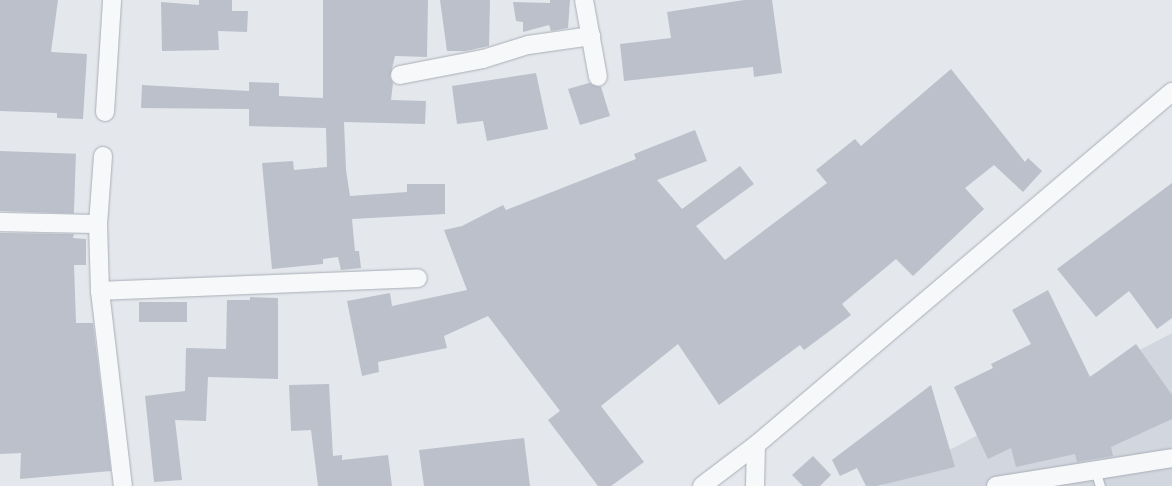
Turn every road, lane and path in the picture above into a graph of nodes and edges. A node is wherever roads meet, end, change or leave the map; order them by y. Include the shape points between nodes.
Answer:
1 (112, 0) edge
2 (584, 0) edge
3 (591, 36) junction
4 (400, 75) dead end
5 (598, 76) dead end
6 (1172, 92) edge
7 (105, 112) dead end
8 (103, 156) dead end
9 (0, 222) edge
10 (98, 224) junction
11 (418, 278) dead end
12 (100, 291) junction
13 (756, 446) junction
14 (1172, 458) edge
15 (1098, 479) edge
16 (123, 486) edge
17 (702, 486) edge
18 (755, 486) edge
19 (996, 486) edge

1 - 7 street
2 - 3 street
3 - 4 street via 528,45 483,59
3 - 5 street
6 - 13 street
8 - 10 street
9 - 10 street
10 - 12 street
11 - 12 street
12 - 16 street
13 - 17 street
13 - 18 street
14 - 15 street
15 - 19 street

